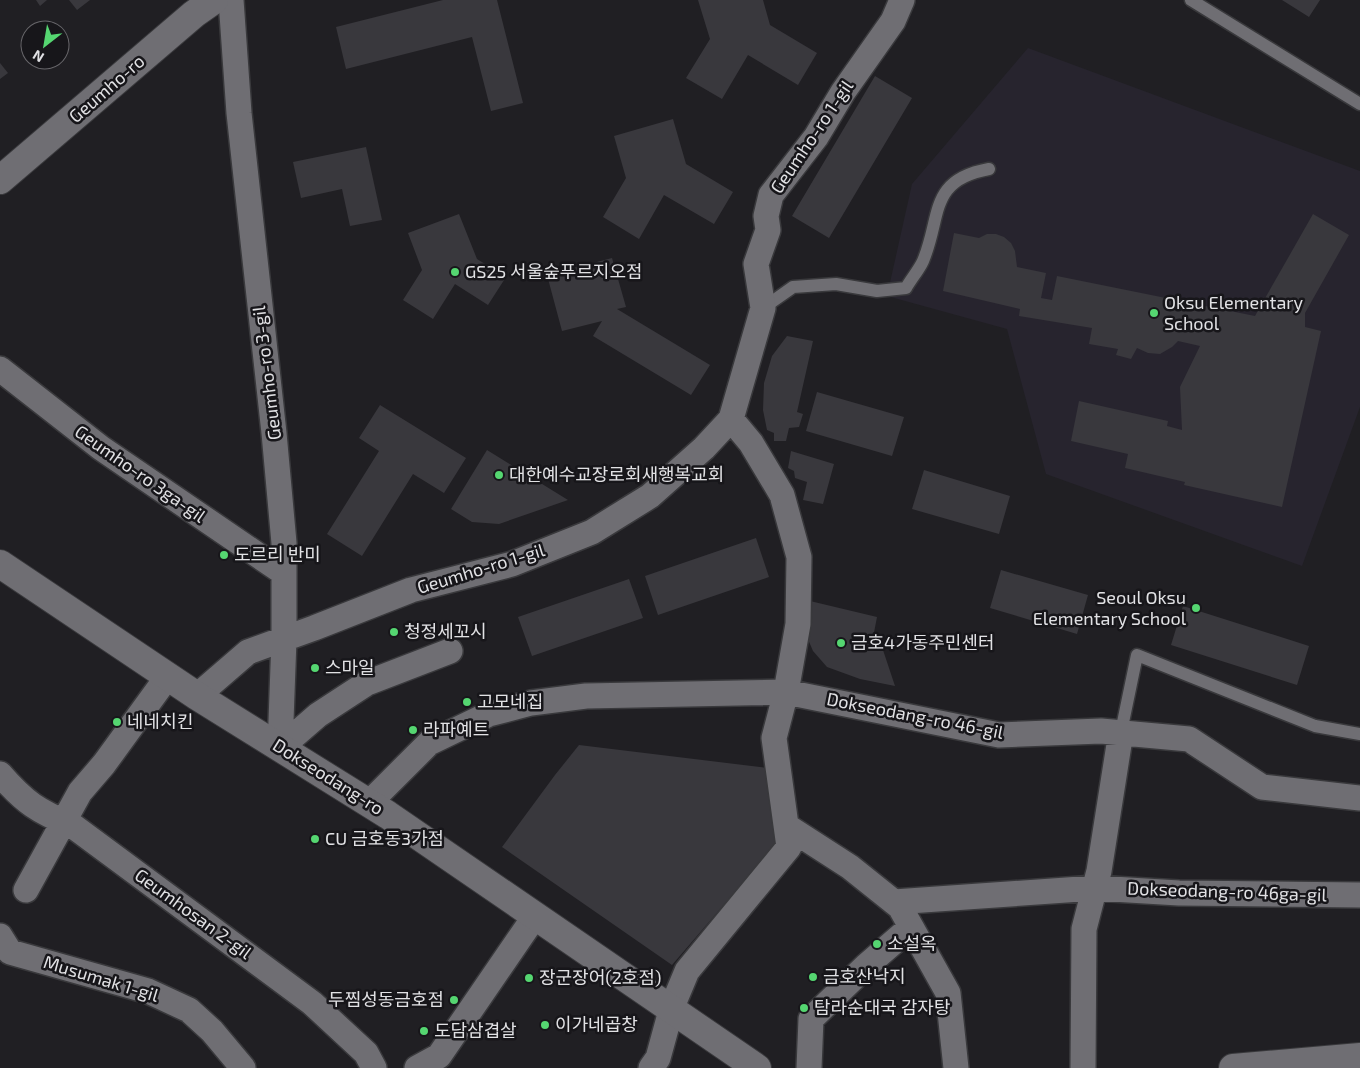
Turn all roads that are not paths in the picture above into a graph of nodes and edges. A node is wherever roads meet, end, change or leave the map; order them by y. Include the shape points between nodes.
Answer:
1 (214, 0) edge
2 (230, 0) edge
3 (902, 0) edge
4 (1191, 0) edge
5 (1360, 104) edge
6 (989, 169) dead end
7 (0, 180) edge
8 (763, 308) junction
9 (0, 369) edge
10 (731, 419) junction
11 (0, 564) edge
12 (284, 573) junction
13 (284, 639) junction
14 (450, 651) dead end
15 (168, 676) junction
16 (786, 692) junction
17 (197, 696) junction
18 (1121, 732) junction
19 (1360, 734) edge
20 (280, 748) junction
21 (0, 774) edge
22 (1360, 798) edge
23 (369, 803) junction
24 (63, 822) junction
25 (788, 827) junction
26 (1095, 888) junction
27 (26, 890) dead end
28 (1360, 895) edge
29 (894, 902) junction
30 (535, 916) junction
31 (912, 926) junction
32 (0, 936) edge
33 (672, 1007) junction
34 (1360, 1058) edge
35 (243, 1068) edge
36 (374, 1068) edge
37 (417, 1068) edge
38 (651, 1068) edge
39 (757, 1068) edge
40 (809, 1068) edge
41 (956, 1068) edge
42 (1083, 1068) edge
43 (1233, 1068) edge

1 - 7 main road, Geumho-ro
2 - 12 street, Geumho-ro 3-gil via 275,443
3 - 8 street, Geumho-ro 1-gil via 892,21 816,137 771,195 766,216 768,230 756,264
4 - 5 lane
6 - 8 lane via 969,173 947,188 922,262 906,288 877,291 836,284 793,287
8 - 10 street, Geumho-ro 1-gil
9 - 12 street, Geumho-ro 3ga-gil via 101,448
10 - 13 street, Geumho-ro 1-gil via 650,496 592,532 512,564 411,590
10 - 16 street via 751,443 782,495 799,557 798,624
11 - 15 main road, Dokseodang-ro
12 - 13 street, Geumho-ro 3-gil
13 - 17 street, Geumho-ro 1-gil via 248,652
13 - 20 street, Geumho-ro 3-gil
14 - 20 street via 367,683 318,715
15 - 17 main road, Dokseodang-ro
15 - 24 street via 80,792
16 - 18 street, Dokseodang-ro 46-gil via 999,735
16 - 23 street, Dokseodang-ro 46-gil via 586,696 531,703 489,714 430,743
16 - 25 street via 774,738
17 - 20 main road, Dokseodang-ro
18 - 19 lane via 1137,655 1315,726
18 - 22 street, Dokseodang-ro 46-gil via 1189,739 1262,787
18 - 26 street
20 - 23 main road, Dokseodang-ro
21 - 24 street, Geumhosan 2-gil via 21,798
23 - 30 main road, Dokseodang-ro
24 - 27 street
24 - 36 street, Geumhosan 2-gil via 172,897 312,1002 366,1053
25 - 29 street via 850,867
25 - 33 street via 790,847 687,972
26 - 28 street, Dokseodang-ro 46ga-gil via 1179,893
26 - 29 street, Dokseodang-ro 46ga-gil
26 - 42 street via 1084,929
29 - 31 street
30 - 33 main road, Dokseodang-ro
30 - 37 street via 439,1056
31 - 40 street via 812,1019
31 - 41 street via 948,993
32 - 35 street, Musumak 1-gil via 10,952 148,991 189,1010 212,1031
33 - 38 street via 658,1058
33 - 39 main road, Dokseodang-ro
34 - 43 main road

